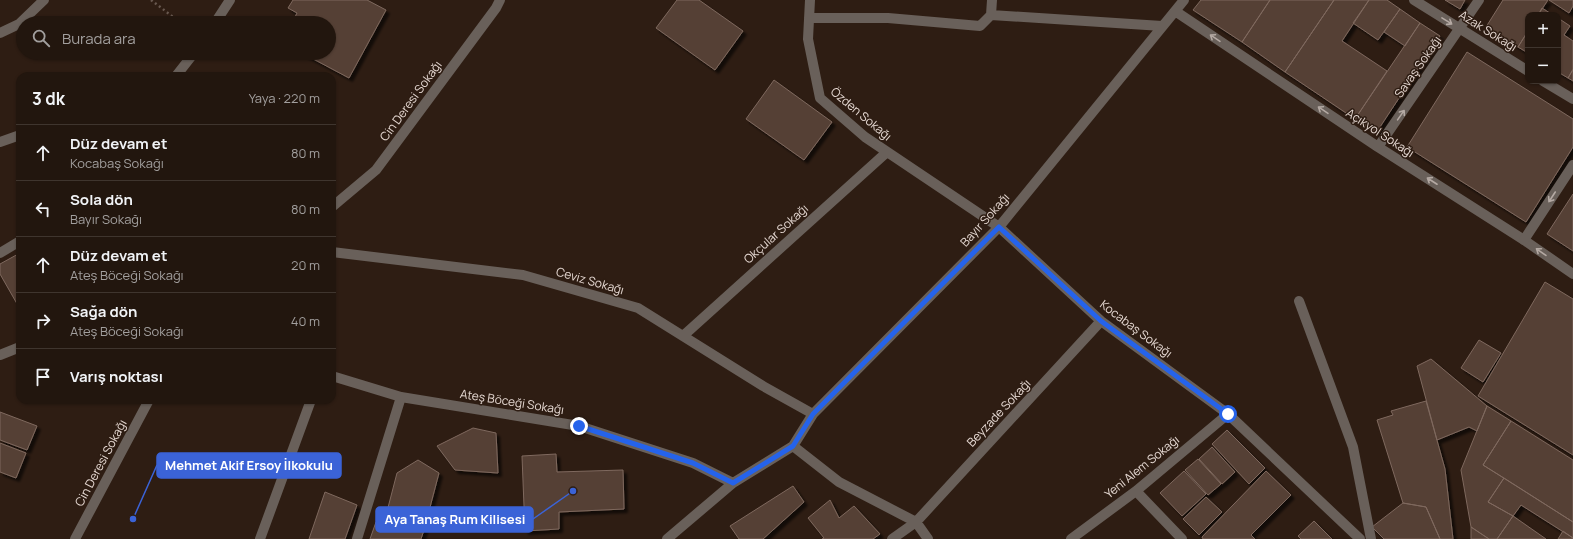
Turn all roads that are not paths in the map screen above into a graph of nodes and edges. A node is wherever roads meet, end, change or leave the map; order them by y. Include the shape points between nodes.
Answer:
1 (44, 0) edge
2 (230, 0) edge
3 (500, 0) edge
4 (810, 0) edge
5 (992, 0) edge
6 (1184, 0) edge
7 (1414, 0) edge
8 (1479, 0) edge
9 (1175, 11) junction
10 (991, 15) junction
11 (27, 16) edge
12 (220, 16) edge
13 (809, 18) junction
14 (16, 25) edge
15 (1162, 26) junction
16 (1460, 29) junction
17 (0, 33) edge
18 (189, 60) edge
19 (1525, 69) edge
20 (179, 72) edge
21 (1548, 84) edge
22 (1573, 99) edge
23 (16, 136) edge
24 (0, 142) edge
25 (1378, 147) junction
26 (887, 152) junction
27 (1573, 165) edge
28 (336, 204) edge
29 (999, 227) junction
30 (1524, 240) junction
31 (16, 243) edge
32 (336, 252) edge
33 (0, 253) edge
34 (1573, 274) edge
35 (1299, 301) dead end
36 (1101, 321) junction
37 (683, 336) junction
38 (16, 349) edge
39 (0, 355) edge
40 (336, 377) edge
41 (401, 396) junction
42 (147, 404) edge
43 (310, 404) edge
44 (813, 414) junction
45 (1228, 414) junction
46 (793, 446) junction
47 (733, 483) junction
48 (1136, 491) junction
49 (916, 522) junction
50 (76, 539) edge
51 (260, 539) edge
52 (357, 539) edge
53 (667, 539) edge
54 (892, 539) edge
55 (928, 539) edge
56 (1071, 539) edge
57 (1182, 539) edge
58 (1360, 539) edge
59 (1371, 539) edge

1 - 11 street
2 - 12 street
3 - 28 street, Cin Deresi Sokağı via 376,170
4 - 13 street, Özden Sokağı
5 - 10 street
6 - 9 street, Bayır Sokağı
7 -> 16 street, Azak Sokağı
8 - 16 street, Savaş Sokağı
9 - 15 street, Bayır Sokağı
25 -> 9 street, Açıkyol Sokağı
10 - 13 street via 980,26 888,18
10 - 15 street
13 - 26 street, Özden Sokağı via 808,39 820,98 865,137
14 - 17 street
15 - 29 street, Bayır Sokağı
16 - 19 street, Azak Sokağı
25 -> 16 street, Savaş Sokağı
18 - 20 street
21 - 22 street
23 - 24 street
30 -> 25 street, Açıkyol Sokağı
26 - 29 street, Kocabaş Sokağı
26 - 37 street, Okçular Sokağı
27 -> 30 street
29 - 36 street, Kocabaş Sokağı
29 - 44 street, Bayır Sokağı
34 -> 30 street, Açıkyol Sokağı
31 - 33 street
32 - 37 street, Ceviz Sokağı via 523,275 638,308
35 - 59 street via 1353,447
36 - 45 street, Kocabaş Sokağı
36 - 49 street, Beyzade Sokağı
37 - 44 street, Ceviz Sokağı
38 - 39 street
40 - 41 street, Ateş Böceği Sokağı
41 - 47 street, Ateş Böceği Sokağı via 579,426 693,463
41 - 52 street
42 - 50 street, Cin Deresi Sokağı
43 - 51 street
44 - 46 street, Bayır Sokağı
45 - 48 street, Yeni Alem Sokağı
45 - 58 street, Kocabaş Sokağı
46 - 47 street
46 - 49 street via 840,482
47 - 53 street
48 - 56 street, Yeni Alem Sokağı
48 - 57 street
49 - 54 street, Beyzade Sokağı
49 - 55 street

